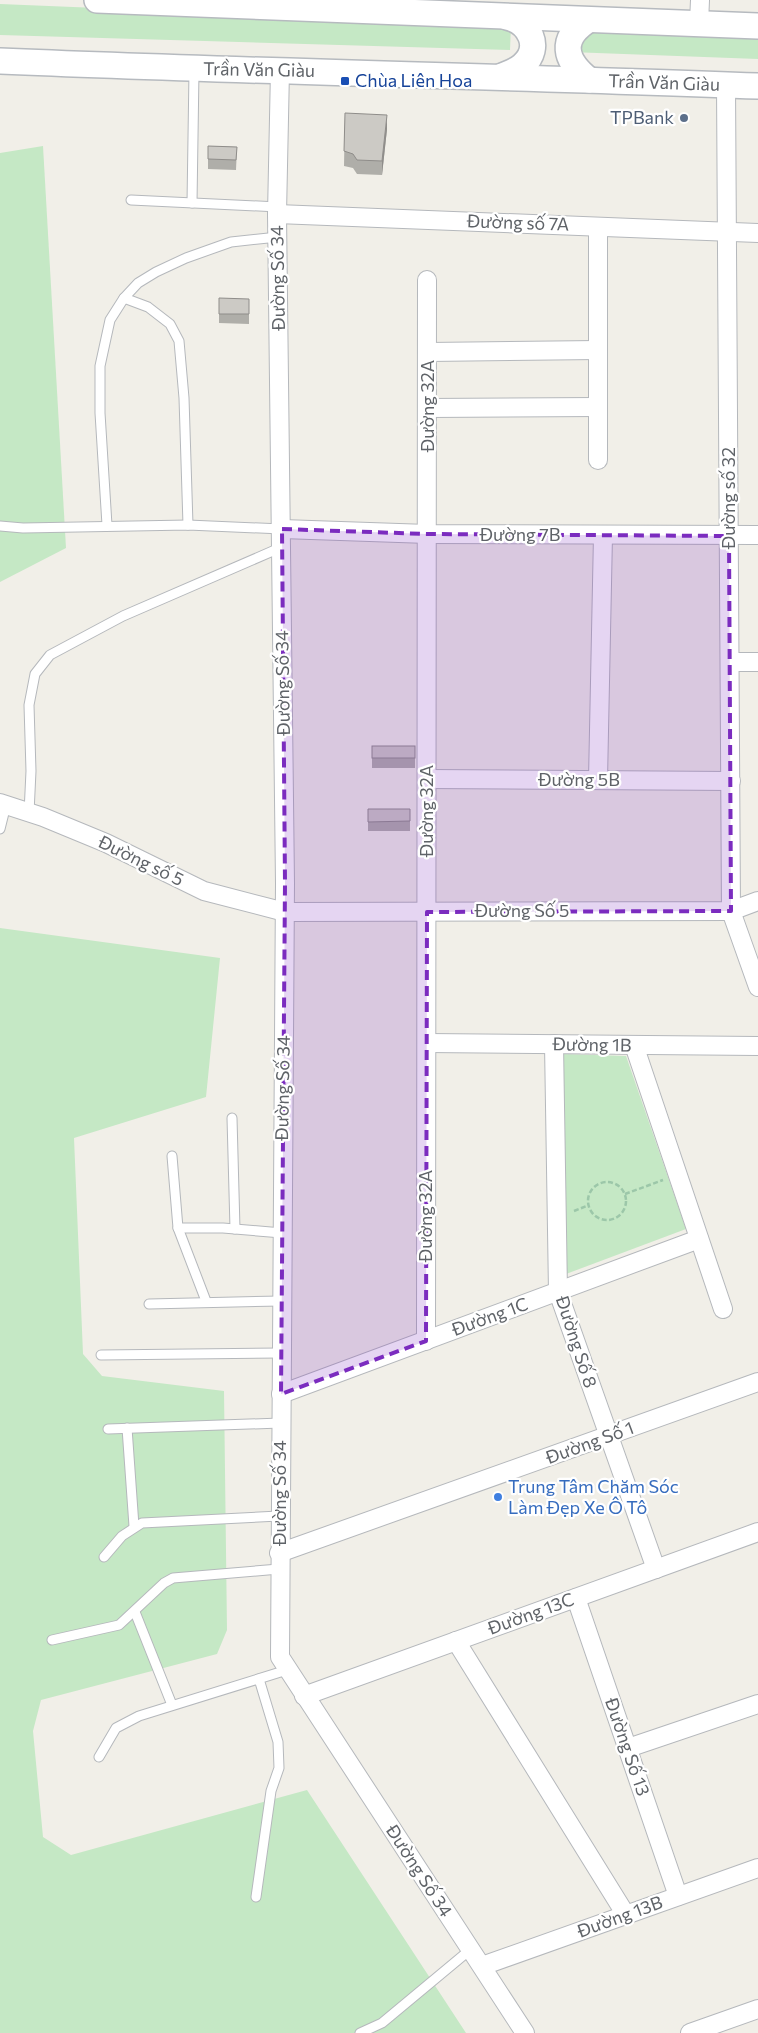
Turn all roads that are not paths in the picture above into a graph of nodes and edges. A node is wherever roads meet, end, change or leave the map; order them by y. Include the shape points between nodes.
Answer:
1 (97, 0) edge
2 (362, 6) edge
3 (429, 7) edge
4 (700, 12) edge
5 (507, 17) junction
6 (588, 20) junction
7 (758, 26) edge
8 (0, 61) edge
9 (194, 70) junction
10 (280, 70) junction
11 (502, 76) junction
12 (589, 80) junction
13 (726, 85) junction
14 (758, 86) edge
15 (131, 200) dead end
16 (192, 203) junction
17 (278, 210) junction
18 (598, 227) junction
19 (727, 231) junction
20 (758, 233) edge
21 (278, 237) junction
22 (427, 280) dead end
23 (124, 298) junction
24 (598, 350) junction
25 (428, 352) junction
26 (428, 408) junction
27 (598, 408) junction
28 (598, 460) dead end
29 (107, 525) junction
30 (188, 525) junction
31 (0, 526) edge
32 (282, 529) junction
33 (428, 534) junction
34 (603, 535) junction
35 (758, 535) edge
36 (729, 536) junction
37 (282, 547) junction
38 (730, 662) junction
39 (758, 662) edge
40 (427, 779) junction
41 (598, 780) junction
42 (731, 781) junction
43 (3, 804) edge
44 (29, 813) junction
45 (0, 829) edge
46 (758, 901) edge
47 (731, 911) junction
48 (285, 912) junction
49 (427, 912) junction
50 (758, 987) edge
51 (426, 1043) junction
52 (554, 1044) junction
53 (634, 1045) junction
54 (758, 1046) edge
55 (232, 1118) dead end
56 (172, 1156) dead end
57 (178, 1228) junction
58 (235, 1229) junction
59 (282, 1233) junction
60 (699, 1239) junction
61 (558, 1292) junction
62 (206, 1301) junction
63 (281, 1301) junction
64 (149, 1304) dead end
65 (723, 1309) dead end
66 (426, 1341) junction
67 (281, 1353) junction
68 (100, 1355) dead end
69 (758, 1382) edge
70 (281, 1394) junction
71 (280, 1423) junction
72 (127, 1428) junction
73 (108, 1429) dead end
74 (608, 1436) junction
75 (279, 1516) junction
76 (134, 1526) junction
77 (758, 1532) edge
78 (104, 1557) dead end
79 (279, 1561) junction
80 (656, 1569) junction
81 (576, 1598) junction
82 (134, 1612) junction
83 (52, 1640) dead end
84 (456, 1641) junction
85 (287, 1670) junction
86 (259, 1679) junction
87 (304, 1696) junction
88 (758, 1704) edge
89 (172, 1705) junction
90 (628, 1748) junction
91 (99, 1757) dead end
92 (758, 1868) edge
93 (678, 1896) junction
94 (256, 1897) dead end
95 (626, 1915) junction
96 (471, 1949) junction
97 (482, 1966) junction
98 (758, 2008) edge
99 (360, 2033) edge
100 (526, 2033) edge
101 (690, 2033) edge

1 - 2 main road
2 - 3 main road
3 - 5 main road
4 - 6 main road
4 - 7 main road
5 - 6 main road
5 - 11 main road via 516,19 528,30 533,46 522,67
6 - 12 main road via 573,32 568,49 572,64
8 - 9 main road, Trần Văn Giàu
9 - 10 main road, Trần Văn Giàu
9 - 16 lane
10 - 11 main road, Trần Văn Giàu
10 - 17 street, Đường Số 34
11 - 12 main road, Trần Văn Giàu
12 - 13 main road, Trần Văn Giàu
13 - 14 main road, Trần Văn Giàu
13 - 19 street, Đường số 32
15 - 16 lane
16 - 17 lane
17 - 18 street, Đường số 7A
17 - 21 street, Đường Số 34
18 - 19 street, Đường số 7A
18 - 24 street
19 - 20 street, Đường số 7A
19 - 36 street, Đường số 32
21 - 23 lane via 231,242 186,258 148,276
21 - 32 street, Đường Số 34
22 - 25 street, Đường 32A
23 - 29 lane via 110,320 100,366
23 - 30 lane via 148,307 170,324 179,340
24 - 25 street
24 - 27 street
25 - 26 street, Đường 32A
26 - 27 street
26 - 33 street, Đường 32A
27 - 28 street
29 - 30 lane
29 - 31 lane
30 - 32 lane
32 - 33 street, Đường 7B
32 - 37 street, Đường Số 34
33 - 34 street, Đường 7B
33 - 40 street, Đường 32A
34 - 36 street, Đường 7B
34 - 41 street
35 - 36 street, Đường 7B
36 - 38 street, Đường số 32
37 - 44 lane via 123,616 50,655 35,674 29,705
37 - 48 street, Đường Số 34
38 - 39 street
38 - 42 street, Đường số 32
40 - 41 street, Đường 5B
40 - 49 street, Đường 32A
41 - 42 street, Đường 5B
42 - 47 street, Đường số 32
43 - 44 street, Đường số 5
43 - 45 lane
44 - 48 street, Đường số 5 via 106,842 204,891
46 - 47 street, Đường Số 5
47 - 49 street, Đường Số 5
47 - 50 street
48 - 49 street, Đường Số 5
48 - 59 street, Đường Số 34
49 - 51 street, Đường 32A
51 - 52 street, Đường 1B
51 - 66 street, Đường 32A
52 - 53 street, Đường 1B
52 - 61 street, Đường Số 8
53 - 54 street, Đường 1B
53 - 60 street
55 - 58 lane
56 - 57 lane
57 - 58 lane
57 - 62 lane
58 - 59 lane
59 - 63 street, Đường Số 34
60 - 61 street, Đường 1C
60 - 65 street
61 - 66 street, Đường 1C
61 - 74 street, Đường Số 8
62 - 63 lane
62 - 64 lane
63 - 67 street, Đường Số 34
66 - 70 street, Đường 1C
67 - 68 lane
67 - 70 street, Đường Số 34
69 - 74 street, Đường Số 1
70 - 71 street, Đường Số 34
71 - 72 lane
71 - 75 street, Đường Số 34
72 - 73 lane
72 - 76 lane
74 - 79 street, Đường Số 1
74 - 80 street, Đường Số 8
75 - 76 lane
75 - 79 street, Đường Số 34
76 - 78 lane
77 - 80 street, Đường 13C
79 - 82 lane via 173,1578
79 - 85 street, Đường Số 34 via 278,1642 280,1657
80 - 81 street, Đường 13C
81 - 84 street, Đường 13C
81 - 90 street, Đường Số 13
82 - 83 lane via 119,1625
82 - 89 lane
84 - 87 street, Đường 13C
84 - 95 street
85 - 86 lane
85 - 87 street, Đường Số 34
86 - 89 lane
86 - 94 lane via 278,1742 279,1768 272,1791
87 - 96 street, Đường Số 34
88 - 90 street
89 - 91 lane via 116,1728
90 - 93 street, Đường Số 13
92 - 93 street, Đường 13B
93 - 95 street, Đường 13B
95 - 97 street, Đường 13B
96 - 97 street, Đường Số 34
96 - 99 lane via 382,2022
97 - 100 street, Đường Số 34
98 - 101 street

